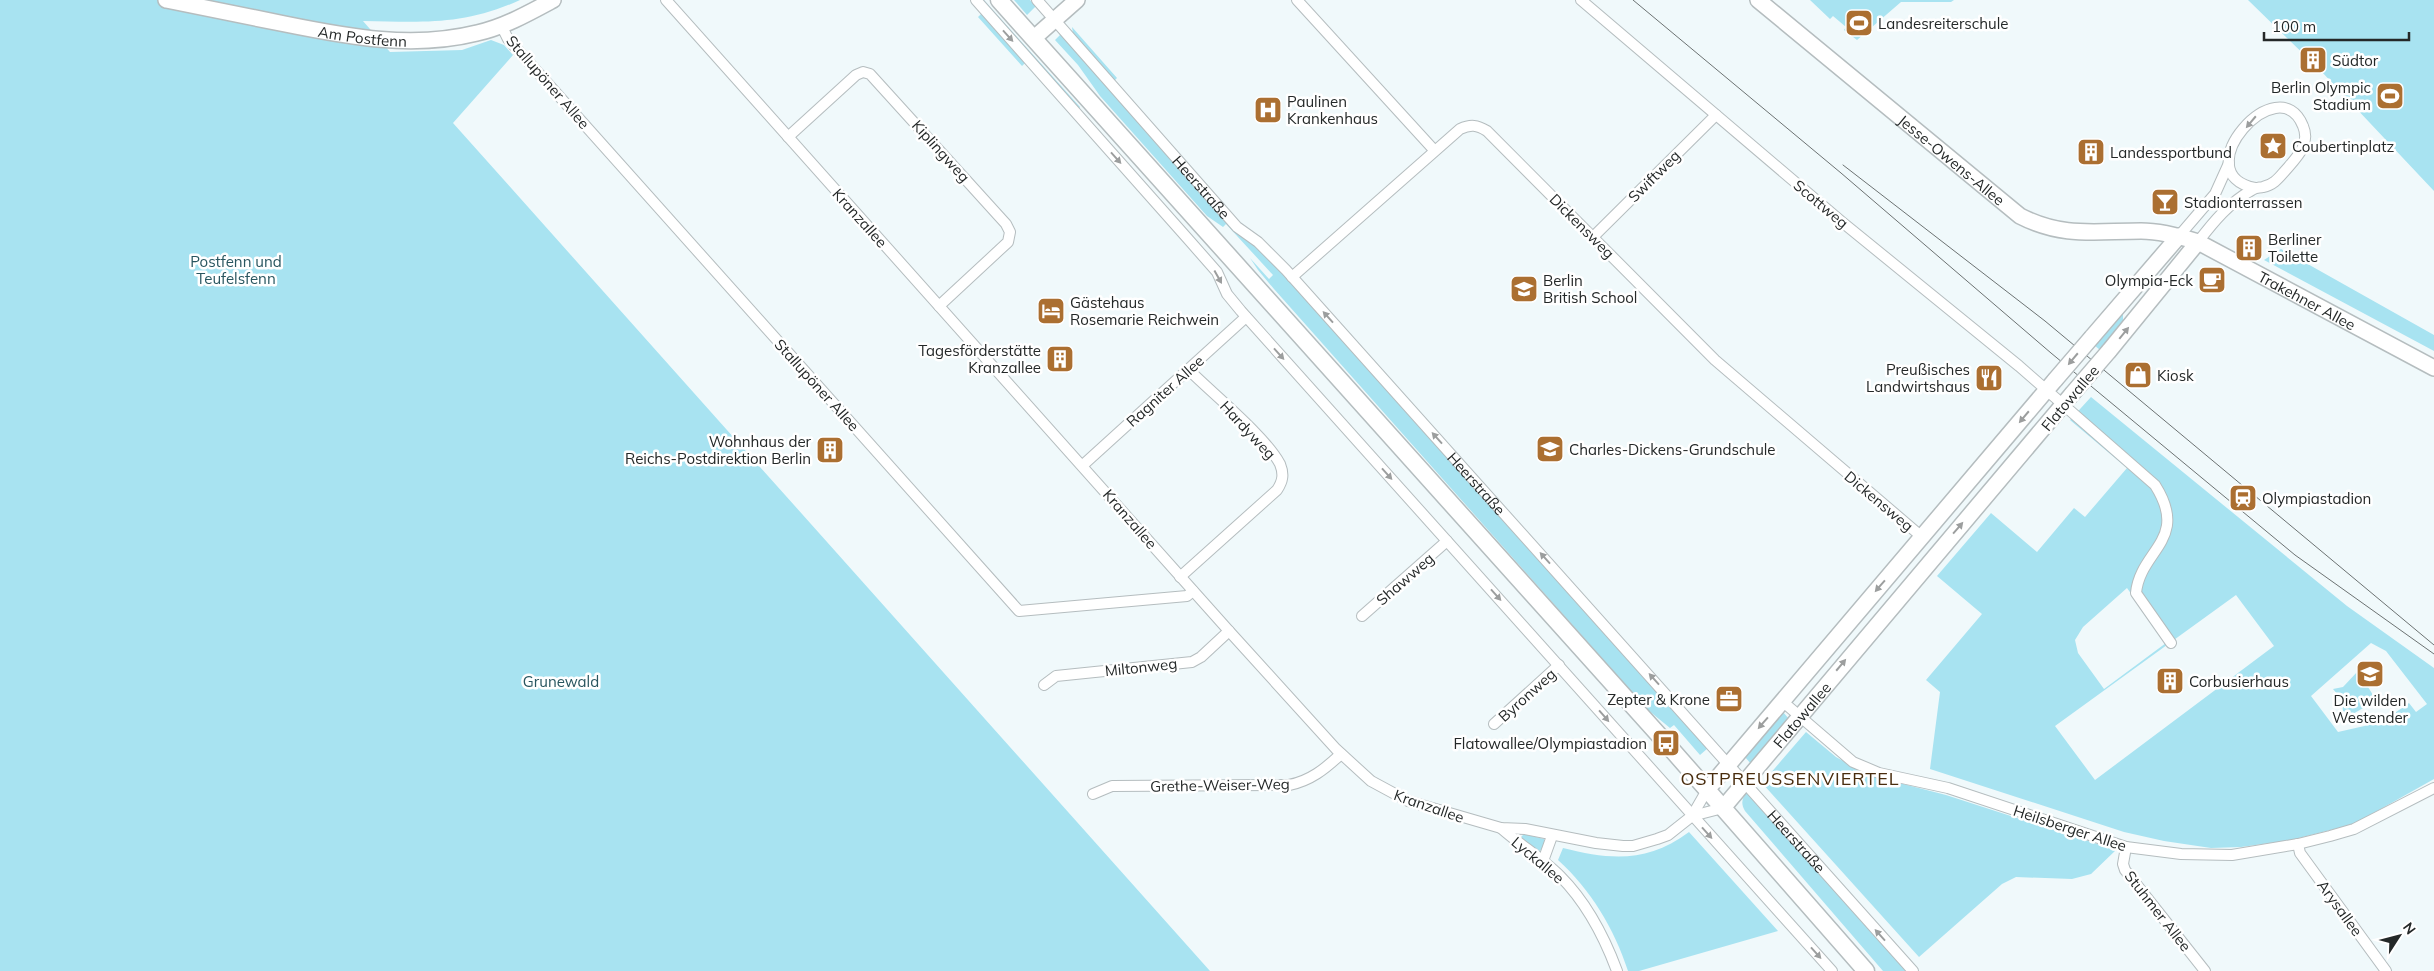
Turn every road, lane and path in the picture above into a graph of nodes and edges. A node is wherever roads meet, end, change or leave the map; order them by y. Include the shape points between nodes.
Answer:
1 (166, 0) edge
2 (553, 0) edge
3 (666, 0) edge
4 (976, 0) edge
5 (999, 0) edge
6 (1037, 0) edge
7 (1077, 0) edge
8 (1297, 0) edge
9 (1581, 0) edge
10 (1758, 0) edge
11 (1054, 20) junction
12 (501, 25) junction
13 (1034, 38) junction
14 (1716, 115) junction
15 (788, 137) junction
16 (1434, 150) junction
17 (2228, 162) junction
18 (2255, 188) junction
19 (2179, 236) junction
20 (1593, 237) junction
21 (2198, 242) junction
22 (1292, 277) junction
23 (939, 306) junction
24 (1246, 317) junction
25 (2434, 368) edge
26 (1189, 370) junction
27 (2051, 385) junction
28 (2068, 399) junction
29 (1083, 465) junction
30 (1922, 537) junction
31 (1447, 541) junction
32 (1938, 551) junction
33 (1180, 576) junction
34 (1192, 591) junction
35 (1362, 616) dead end
36 (1229, 631) junction
37 (2171, 643) dead end
38 (1559, 665) junction
39 (1044, 685) dead end
40 (1782, 701) junction
41 (1798, 716) junction
42 (1494, 724) dead end
43 (1341, 754) junction
44 (1728, 763) junction
45 (1744, 780) junction
46 (2434, 788) edge
47 (1707, 790) junction
48 (1092, 794) dead end
49 (1722, 808) junction
50 (1692, 816) junction
51 (1501, 828) junction
52 (1552, 836) junction
53 (2298, 844) junction
54 (2126, 847) junction
55 (1543, 861) junction
56 (1617, 971) edge
57 (1832, 971) edge
58 (1866, 971) edge
59 (1913, 971) edge
60 (2205, 971) edge
61 (2386, 971) edge

1 - 12 main road, Am Postfenn via 385,41 448,39
2 - 12 main road, Am Postfenn
3 - 15 street, Kranzallee
4 -> 24 street via 1188,239 1216,272 1227,294
5 - 13 main road, Heerstraße
6 - 11 street, Heerstraße
7 - 11 main road
8 - 16 street
9 - 14 street, Scottweg
10 - 19 main road, Jesse-Owens-Allee via 2020,216 2046,228 2068,232 2142,231
11 - 13 main road
11 - 22 street, Heerstraße via 1237,227
12 - 34 street, Stallupöner Allee via 514,46 1019,611 1187,596
13 - 47 main road, Heerstraße
14 - 20 street, Swiftweg
14 - 27 street, Scottweg
15 - 23 street, Kranzallee
15 - 23 street, Kiplingweg via 856,74 870,74 1006,224 1010,232 1008,242
16 - 20 street, Dickensweg via 1460,129 1478,126 1487,131
16 - 22 street
17 - 18 street via 2239,182
18 -> 17 street via 2266,187 2276,181 2302,150 2305,134 2300,119 2292,111 2270,108 2260,112 2234,142
17 - 19 street via 2215,194
18 - 21 street via 2232,203
19 - 21 main road, Trakehner Allee
19 -> 27 main road, Flatowallee, bridge
20 - 30 street, Dickensweg via 1715,360
21 - 25 main road, Trakehner Allee
28 -> 21 main road, Flatowallee, bridge
44 -> 22 street, Heerstraße
23 - 29 street, Kranzallee
24 - 26 street, Ragniter Allee
24 -> 31 street
26 - 29 street, Ragniter Allee
26 - 33 street, Hardyweg via 1262,441 1283,473 1277,490
27 - 28 street, Scottweg
27 -> 30 main road, Flatowallee
32 -> 28 main road, Flatowallee
28 - 37 street, Scottweg via 2162,496 2166,529 2160,546 2139,578 2136,593
29 - 33 street, Kranzallee
30 - 32 main road
30 -> 40 main road, Flatowallee
31 - 35 street, Shawweg
31 -> 38 street
41 -> 32 main road, Flatowallee
33 - 34 street, Kranzallee
34 - 36 street, Kranzallee
36 - 39 street, Miltonweg via 1192,662 1056,676
36 - 43 street, Kranzallee
38 - 42 street, Byronweg
38 -> 50 street
40 - 41 street, Heilsberger Allee
40 -> 44 main road, Flatowallee
41 - 45 main road, Flatowallee
41 - 54 street, Heilsberger Allee via 1853,762 1866,768 1948,788
43 - 48 street, Grethe-Weiser-Weg via 1312,778 1289,785 1112,786
43 - 51 street, Kranzallee via 1371,780 1408,801
44 - 45 street, Heerstraße
44 - 47 main road, Flatowallee
45 - 49 main road, Flatowallee
59 -> 45 street, Heerstraße
46 - 53 street, Heilsberger Allee via 2354,829
47 - 49 main road, Heerstraße
47 - 50 street
49 - 50 street
49 - 58 main road, Heerstraße
50 - 52 street, Kranzallee via 1668,835 1633,846 1596,844
50 -> 57 street
51 - 52 street, Kranzallee via 1525,829
51 - 55 street, Lyckallee
52 - 55 street
53 - 54 street, Heilsberger Allee via 2232,855 2181,854
53 - 61 street, Arysallee via 2300,853
54 - 60 street, Stuhmer Allee via 2123,864 2126,870
55 - 56 street, Lyckallee via 1586,908

